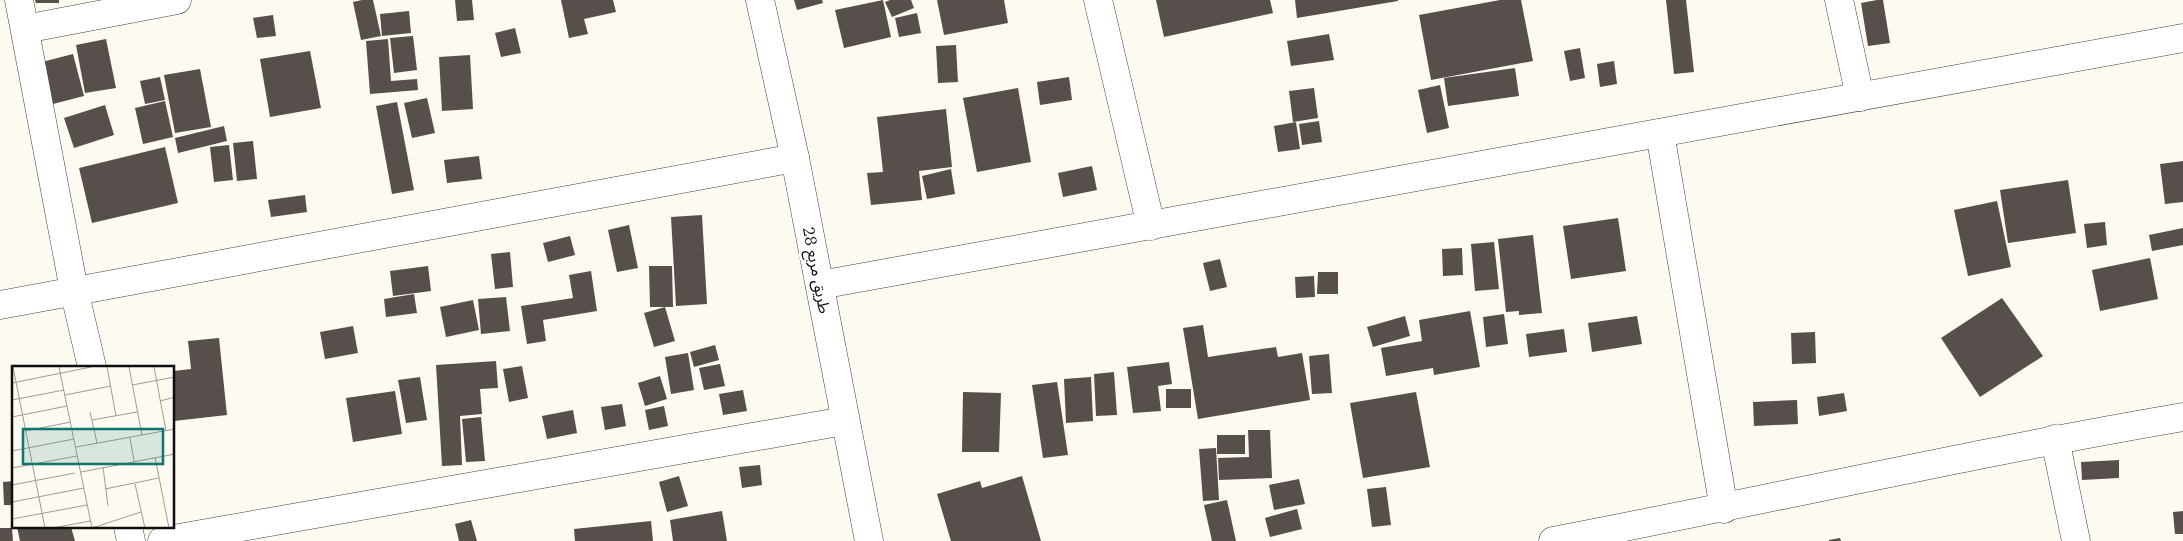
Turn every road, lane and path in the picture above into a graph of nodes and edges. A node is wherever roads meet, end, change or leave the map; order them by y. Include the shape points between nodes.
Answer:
1 (19, 0) edge
2 (177, 0) edge
3 (760, 0) edge
4 (1098, 0) edge
5 (1839, 0) edge
6 (25, 29) junction
7 (2183, 38) edge
8 (1860, 97) junction
9 (1660, 133) junction
10 (795, 158) junction
11 (1151, 226) junction
12 (820, 285) junction
13 (74, 290) junction
14 (0, 305) edge
15 (92, 366) edge
16 (2183, 417) edge
17 (844, 421) junction
18 (2055, 439) junction
19 (1724, 508) junction
20 (128, 528) edge
21 (132, 541) edge
22 (162, 541) edge
23 (868, 541) edge
24 (1553, 541) edge
25 (2076, 541) edge

1 - 6 street
2 - 6 street
3 - 10 street, طريق مربع 28
4 - 11 street
5 - 8 street
6 - 13 street
7 - 8 street
8 - 9 street
9 - 11 street
9 - 19 street
10 - 12 street, طريق مربع 28
10 - 13 street
11 - 12 street
12 - 17 street, طريق مربع 28
13 - 14 street
13 - 15 street
16 - 18 street
17 - 22 street
17 - 23 street, طريق مربع 28
18 - 19 street
18 - 25 street
19 - 24 street
20 - 21 street

